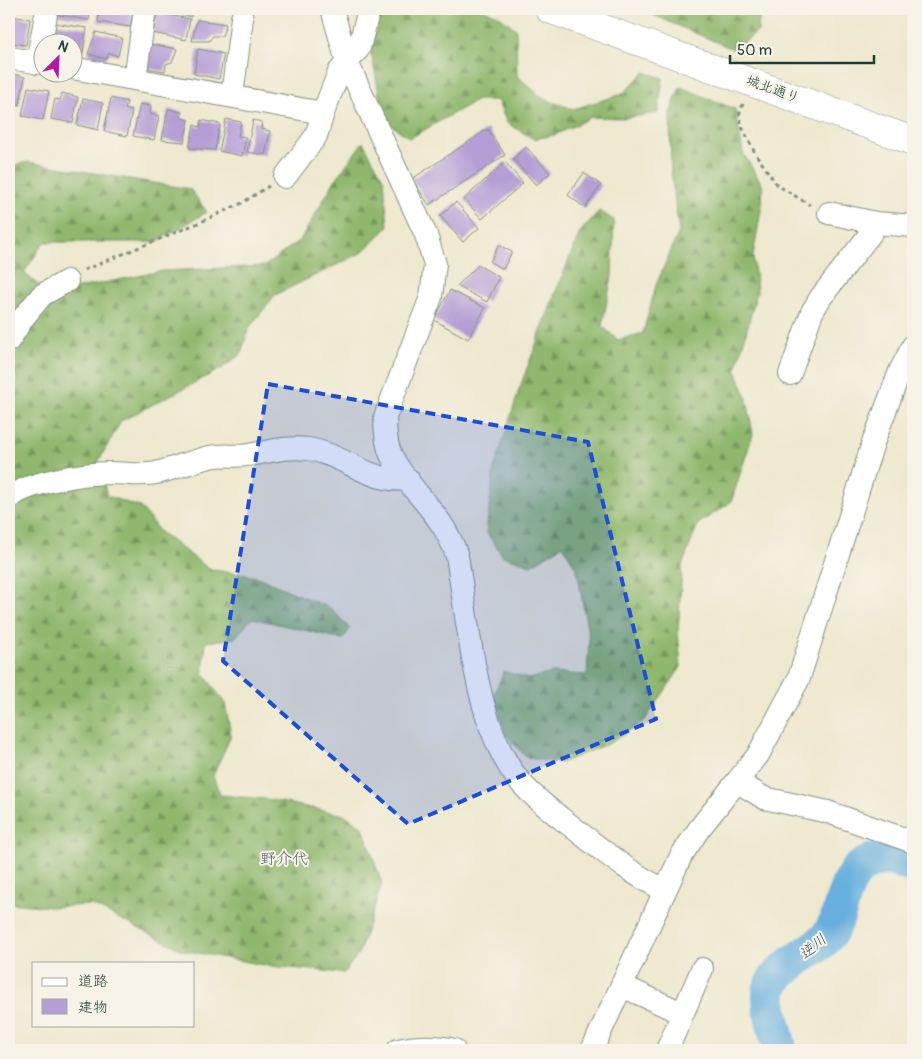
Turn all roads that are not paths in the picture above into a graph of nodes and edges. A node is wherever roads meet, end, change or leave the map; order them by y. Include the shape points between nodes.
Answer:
1 (47, 9) edge
2 (145, 9) edge
3 (332, 9) edge
4 (370, 9) edge
5 (548, 9) edge
6 (242, 18) dead end
7 (44, 32) edge
8 (9, 58) edge
9 (32, 62) edge
10 (347, 62) junction
11 (82, 70) edge
12 (135, 79) junction
13 (232, 96) junction
14 (323, 113) junction
15 (913, 141) edge
16 (285, 177) road end
17 (829, 213) road end
18 (876, 223) junction
19 (913, 226) edge
20 (67, 281) road end
21 (9, 340) edge
22 (913, 346) edge
23 (790, 374) dead end
24 (408, 479) junction
25 (9, 498) edge
26 (738, 782) junction
27 (913, 842) edge
28 (665, 890) junction
29 (702, 969) dead end
30 (622, 986) junction
31 (682, 1013) junction
32 (398, 1050) edge
33 (454, 1050) edge
34 (592, 1050) edge
35 (667, 1050) edge

1 - 7 street
2 - 12 street
3 - 10 street
4 - 10 street via 359,48
5 - 15 street, 城北通り
6 - 13 street
8 - 9 street
10 - 14 street via 338,72
10 - 24 street via 426,235 435,264 431,297 384,417 391,455
11 - 12 street
12 - 13 street
13 - 14 street
14 - 16 street via 316,136
17 - 18 street
18 - 19 street
18 - 23 street via 812,312
20 - 21 street via 42,295 22,318
22 - 26 street via 873,443 799,678 781,714
24 - 25 street via 386,480 309,449 292,448 211,457 154,473 75,477 38,485
24 - 28 street via 451,537 486,710 498,748 508,764 538,800 619,863
26 - 27 street via 764,798 828,812
26 - 28 street via 690,842
28 - 30 street
29 - 31 street
30 - 31 street
30 - 34 street
31 - 35 street
32 - 33 street via 440,1046

